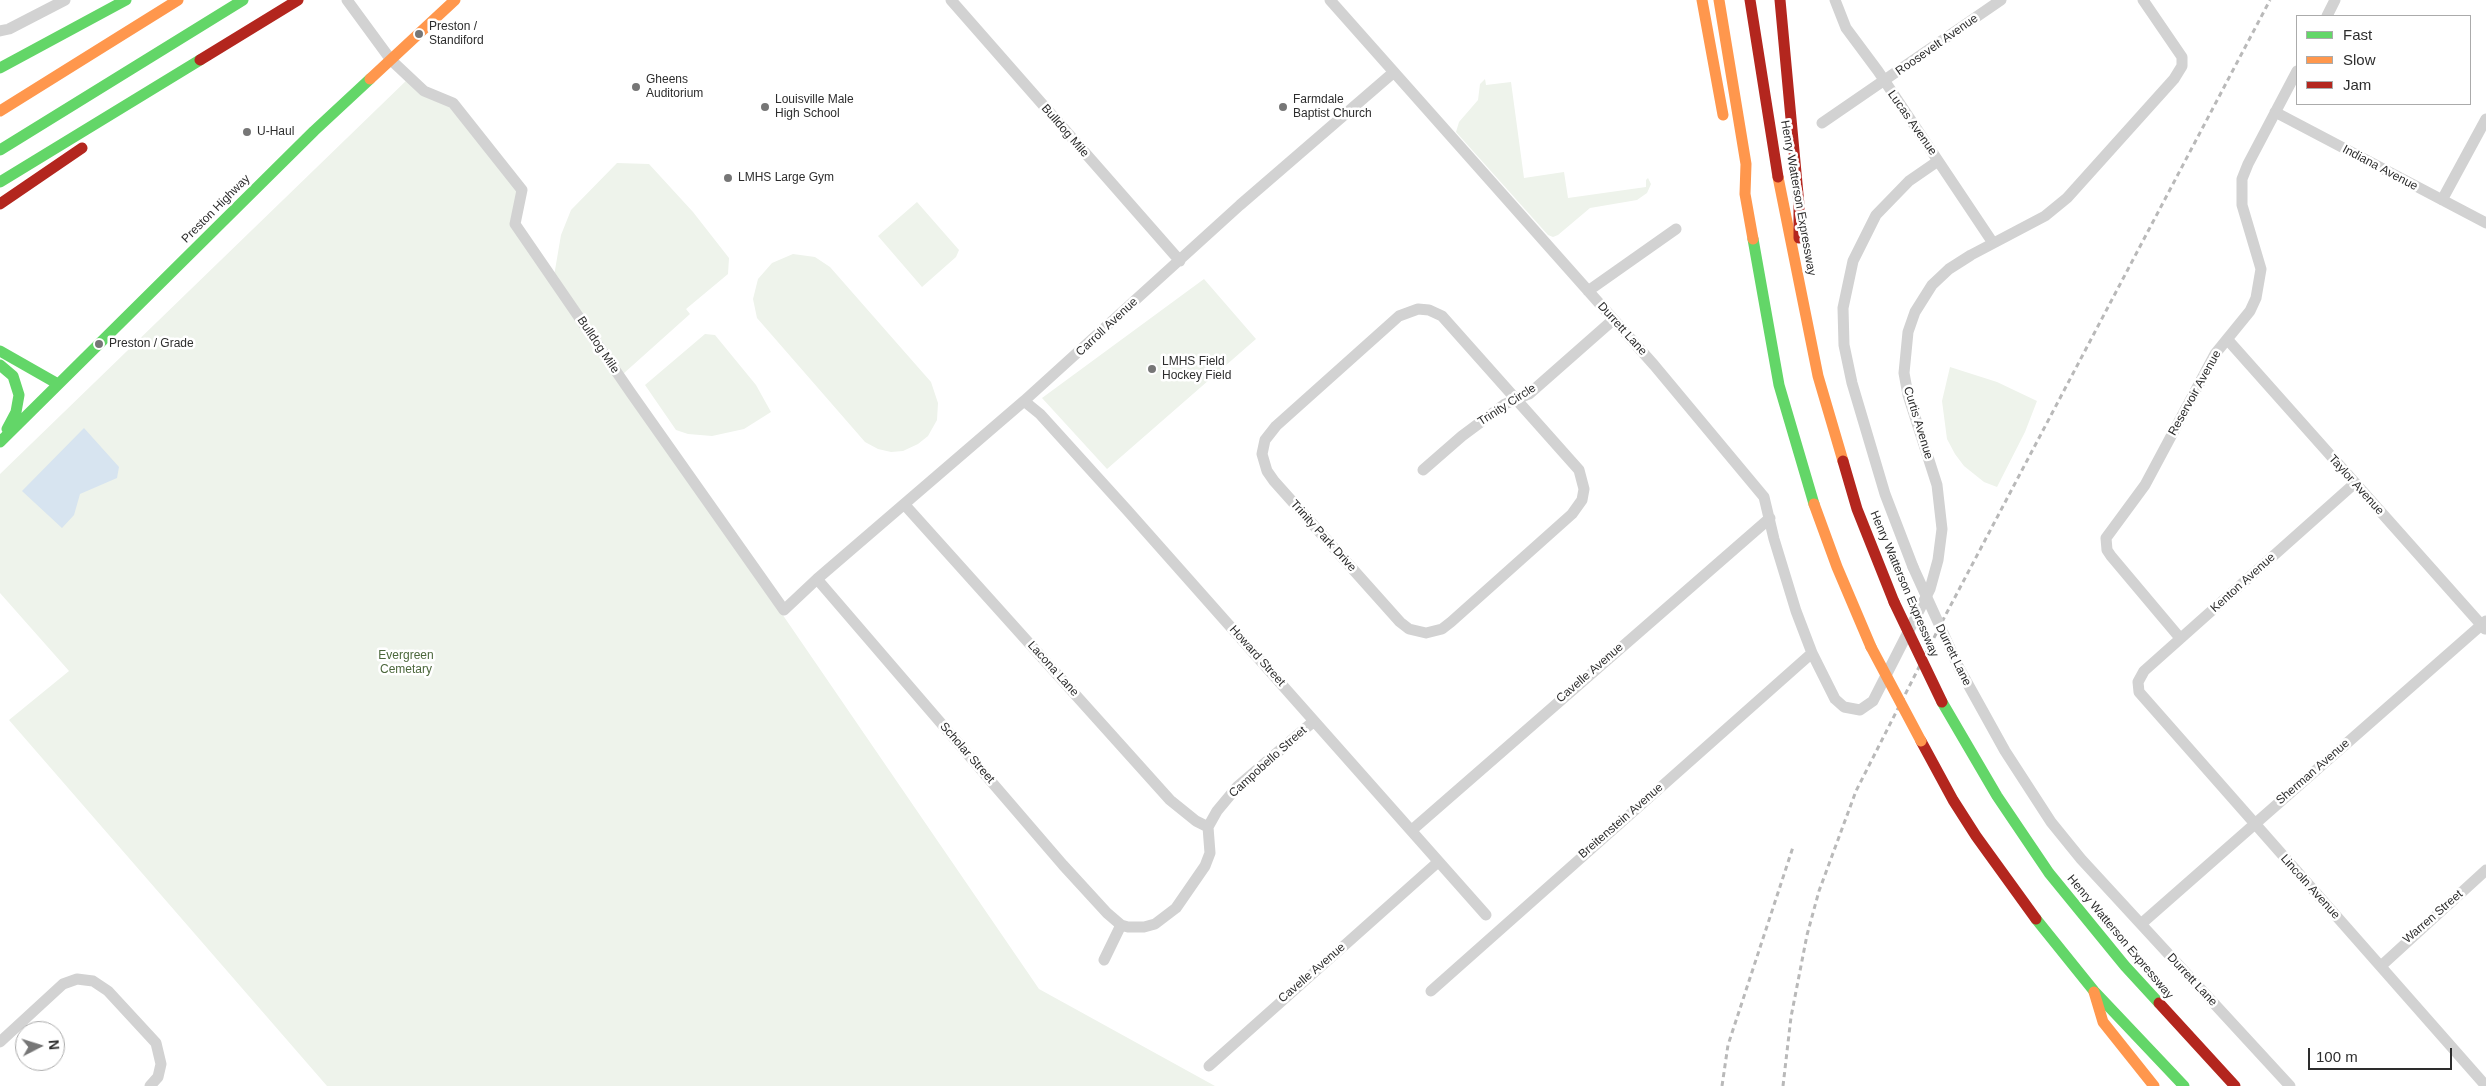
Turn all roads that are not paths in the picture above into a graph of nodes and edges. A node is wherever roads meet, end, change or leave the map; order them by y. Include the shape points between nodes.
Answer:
1 (65, 0) edge
2 (126, 0) edge
3 (178, 0) edge
4 (243, 0) edge
5 (298, 0) edge
6 (347, 0) edge
7 (455, 0) edge
8 (951, 0) edge
9 (1330, 0) edge
10 (1702, 0) edge
11 (1719, 0) edge
12 (1750, 0) edge
13 (1780, 0) edge
14 (1835, 0) edge
15 (2001, 0) edge
16 (2143, 0) edge
17 (2335, 0) edge
18 (2328, 15) edge
19 (0, 31) edge
20 (203, 59) junction
21 (390, 60) junction
22 (0, 68) edge
23 (1394, 72) junction
24 (2296, 73) edge
25 (1884, 82) junction
26 (180, 86) dead end
27 (0, 111) edge
28 (2275, 112) junction
29 (2486, 119) edge
30 (1822, 123) dead end
31 (1726, 132) dead end
32 (90, 144) dead end
33 (0, 150) edge
34 (1938, 161) junction
35 (1733, 167) dead end
36 (0, 182) edge
37 (1745, 194) junction
38 (2442, 200) junction
39 (0, 204) edge
40 (2486, 223) edge
41 (1676, 229) dead end
42 (1993, 243) junction
43 (1180, 261) junction
44 (1799, 285) junction
45 (1588, 291) junction
46 (1613, 320) junction
47 (2227, 339) junction
48 (0, 351) edge
49 (0, 365) edge
50 (58, 384) junction
51 (1517, 399) junction
52 (1024, 401) junction
53 (0, 442) edge
54 (1423, 470) dead end
55 (2354, 484) junction
56 (904, 504) junction
57 (1770, 518) junction
58 (817, 579) junction
59 (2484, 626) edge
60 (2180, 638) junction
61 (1812, 653) junction
62 (2138, 685) joint
63 (1838, 703) joint
64 (1314, 721) junction
65 (2255, 824) junction
66 (1208, 827) junction
67 (1412, 830) junction
68 (1438, 862) junction
69 (2486, 870) edge
70 (1486, 915) dead end
71 (2141, 924) junction
72 (1121, 925) junction
73 (1104, 960) dead end
74 (2380, 966) junction
75 (1431, 991) dead end
76 (2094, 991) junction
77 (0, 1042) edge
78 (1209, 1066) dead end
79 (150, 1086) edge
80 (2154, 1086) edge
81 (2184, 1086) edge
82 (2235, 1086) edge
83 (2290, 1086) edge
84 (2486, 1086) edge

1 - 19 street via 9,30
2 - 22 main road
3 - 27 main road
4 - 33 main road
5 - 20 main road
6 - 21 street
7 - 21 main road, Preston Highway
8 - 43 street, Bulldog Mile
9 - 23 street, Durrett Lane
10 - 31 main road
11 - 37 main road via 1746,164
12 - 44 main road, Henry Watterson Expressway
13 - 44 main road via 1799,205
14 - 25 street, Lucas Avenue via 1846,28
15 - 25 street, Roosevelt Avenue
16 - 42 street, Curtis Avenue via 2183,63 2174,79 2067,198 2045,216
17 - 18 street
20 - 26 main road via 196,76
20 - 36 main road
21 - 50 main road, Preston Highway
21 - 58 street, Bulldog Mile via 424,92 453,103 522,190 515,224 784,610
23 - 43 street, Carroll Avenue
23 - 45 street, Durrett Lane
24 - 28 street, Reservoir Avenue
25 - 30 street, Roosevelt Avenue
25 - 34 street, Lucas Avenue
28 - 38 street, Indiana Avenue
28 - 47 street, Reservoir Avenue via 2248,164 2241,187 2242,205 2260,261 2261,280 2250,311
29 - 38 street
32 - 39 main road
34 - 42 street, Lucas Avenue
34 - 71 street, Durrett Lane, bridge via 1898,192 1872,222 1853,261 1843,308 1844,345 1852,384 1885,494 1913,567 1959,668 2005,751 2051,822 2080,859
35 - 37 main road
37 - 76 main road, bridge via 1771,347 1798,454 1837,566 1871,646 1953,800 2002,875
38 - 40 street, Indiana Avenue
41 - 45 street
42 - 63 street, Curtis Avenue via 1941,276 1920,303 1908,332 1904,354 1905,378 1937,485 1942,529 1938,560 1930,589 1873,701 1860,710
43 - 52 street, Carroll Avenue
44 - 82 main road, Henry Watterson Expressway, bridge via 1818,376 1857,509 1894,602 1942,702 1997,796 2049,873 2119,959
45 - 46 street, Durrett Lane
46 - 51 street, Trinity Circle via 1529,394
46 - 57 street, Durrett Lane via 1764,497
47 - 55 street, Taylor Avenue
47 - 60 street, Reservoir Avenue via 2215,354 2145,485 2106,538 2111,556
48 - 50 main road
49 - 53 main road via 13,376 19,395 16,412
50 - 53 main road, Preston Highway
51 - 51 street, Trinity Park Drive via 1442,316 1429,310 1411,310 1379,333 1276,426 1265,440 1264,464 1274,481 1400,622 1418,632 1432,632 1451,622 1572,514 1582,500 1584,482 1579,470
51 - 54 street, Trinity Circle via 1505,404 1462,436
52 - 56 street, Carroll Avenue
52 - 64 street, Howard Street via 1040,414
55 - 59 street, Taylor Avenue
55 - 60 street, Kenton Avenue
56 - 58 street, Carroll Avenue
56 - 66 street, Lacona Lane via 1170,800
57 - 61 street, Durrett Lane via 1796,611
57 - 67 street, Cavelle Avenue
58 - 72 street, Scholar Street via 1063,865
59 - 65 street, Sherman Avenue
60 - 62 street, Kenton Avenue via 2144,671
61 - 63 street, Durrett Lane
61 - 75 street, Breitenstein Avenue
62 - 65 street, Lincoln Avenue via 2144,699
64 - 66 street, Campobello Street via 1237,787
64 - 67 street, Howard Street
65 - 71 street, Sherman Avenue
65 - 74 street, Lincoln Avenue
66 - 72 street via 1210,854 1176,908 1155,924
67 - 68 street, Howard Street
68 - 70 street, Howard Street
68 - 78 street, Cavelle Avenue
69 - 74 street, Warren Street
71 - 83 street, Durrett Lane
72 - 73 street
74 - 84 street, Lincoln Avenue
76 - 80 main road via 2103,1022
76 - 81 main road
77 - 79 street via 55,990 73,980 84,979 101,986 131,1015 159,1050 160,1071

